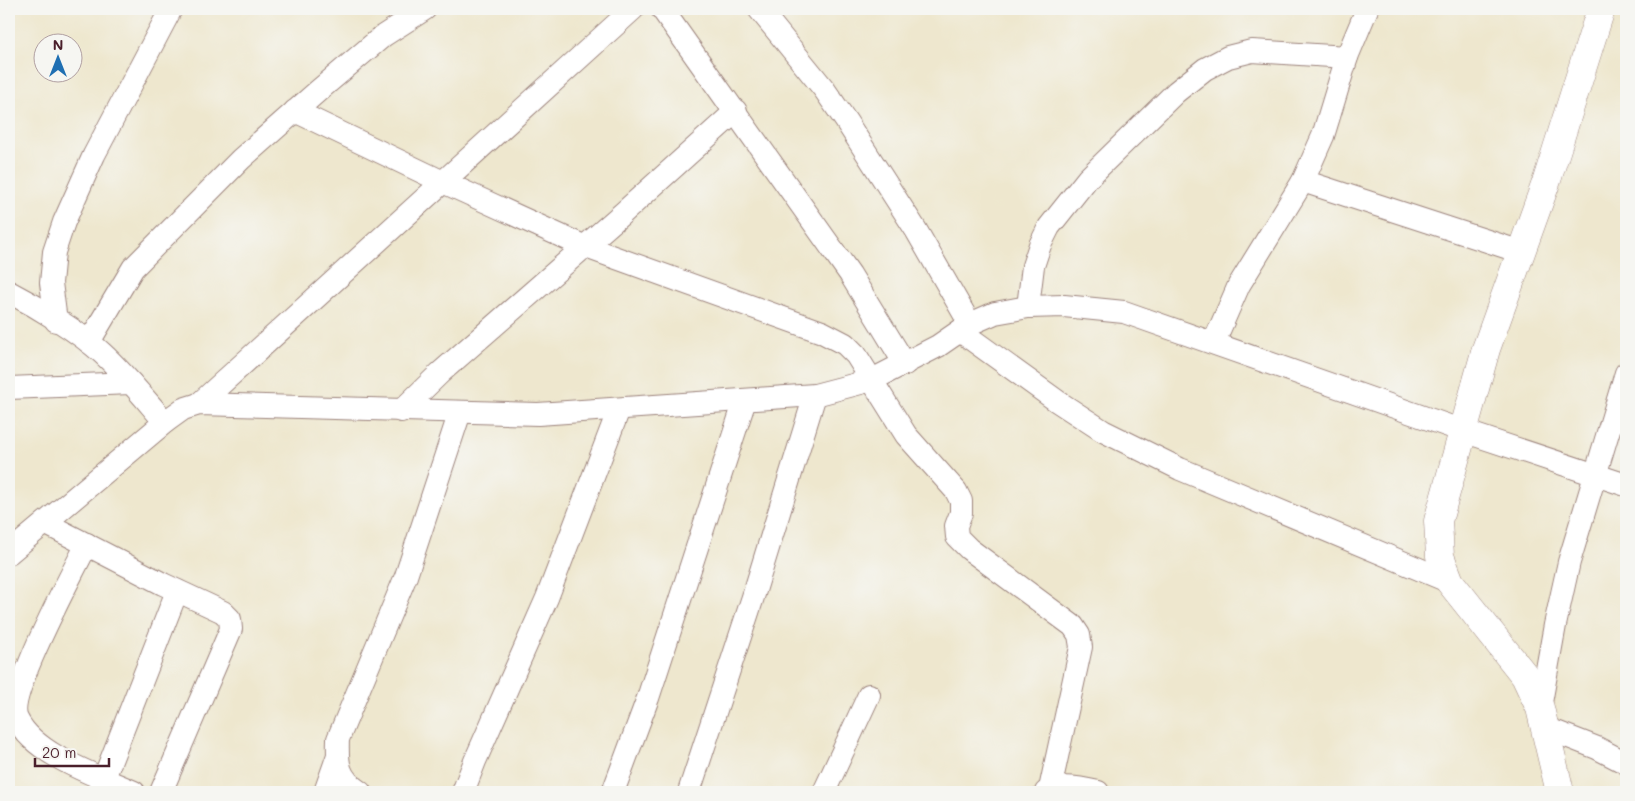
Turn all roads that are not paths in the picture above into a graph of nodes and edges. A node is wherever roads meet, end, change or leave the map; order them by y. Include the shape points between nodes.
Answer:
1 (171, 9) edge
2 (425, 9) edge
3 (633, 9) edge
4 (662, 9) edge
5 (759, 9) edge
6 (1367, 9) edge
7 (1601, 9) edge
8 (1347, 57) junction
9 (294, 111) junction
10 (736, 111) junction
11 (1303, 181) junction
12 (443, 182) junction
13 (583, 246) junction
14 (1521, 252) junction
15 (9, 292) edge
16 (1028, 306) junction
17 (56, 320) junction
18 (965, 327) junction
19 (89, 342) junction
20 (1214, 342) junction
21 (905, 364) junction
22 (1626, 374) edge
23 (872, 380) junction
24 (131, 384) junction
25 (9, 388) edge
26 (815, 395) junction
27 (745, 400) junction
28 (199, 404) junction
29 (619, 409) junction
30 (400, 411) junction
31 (460, 412) junction
32 (165, 422) junction
33 (1463, 431) junction
34 (1596, 475) junction
35 (1626, 485) edge
36 (45, 523) junction
37 (87, 544) junction
38 (9, 553) edge
39 (1450, 582) junction
40 (177, 591) junction
41 (869, 695) dead end
42 (1543, 718) junction
43 (337, 758) junction
44 (1626, 763) edge
45 (101, 786) edge
46 (1048, 791) edge
47 (134, 792) edge
48 (161, 792) edge
49 (325, 792) edge
50 (360, 792) edge
51 (463, 792) edge
52 (613, 792) edge
53 (689, 792) edge
54 (824, 792) edge
55 (1098, 792) edge
56 (1560, 792) edge

1 - 17 street via 94,155 64,222 54,252 51,284
2 - 9 street via 383,36
3 - 12 street
4 - 10 street
5 - 18 street via 846,121 916,230
6 - 8 street
7 - 14 street
8 - 11 street via 1323,136
8 - 16 street via 1252,51 1228,57 1205,69 1176,92 1088,178 1049,227 1033,266
9 - 12 street
9 - 19 street via 241,159 134,268
10 - 13 street
10 - 21 street via 850,274
11 - 14 street
11 - 20 street via 1239,285
12 - 13 street
12 - 28 street
13 - 23 street via 822,332 845,344
13 - 30 street
14 - 33 street via 1486,349
15 - 17 street
16 - 18 street via 995,313
16 - 20 street via 1124,312
17 - 19 street
18 - 21 street
18 - 39 street via 1057,401 1103,431 1180,469
19 - 24 street
20 - 33 street
21 - 23 street
22 - 34 street
23 - 26 street
23 - 46 street via 906,434 956,491 961,501 957,538 1057,614 1079,635 1081,647
24 - 25 street
24 - 32 street
26 - 27 street
26 - 53 street
27 - 29 street
27 - 52 street via 648,698
28 - 30 street
28 - 32 street via 183,409
29 - 31 street via 538,414
29 - 51 street via 547,598
30 - 31 street
31 - 43 street via 406,576 338,739
32 - 36 street
33 - 34 street
33 - 39 street via 1438,521 1440,556
34 - 35 street
34 - 42 street via 1562,589
36 - 37 street
36 - 38 street
37 - 40 street
37 - 45 street via 38,645 15,706 16,717 37,744
39 - 42 street via 1525,676
40 - 45 street
40 - 48 street via 223,612 230,619 231,629
41 - 54 street
42 - 44 street
42 - 56 street
43 - 49 street
43 - 50 street via 341,774
45 - 47 street
46 - 55 street via 1067,787

